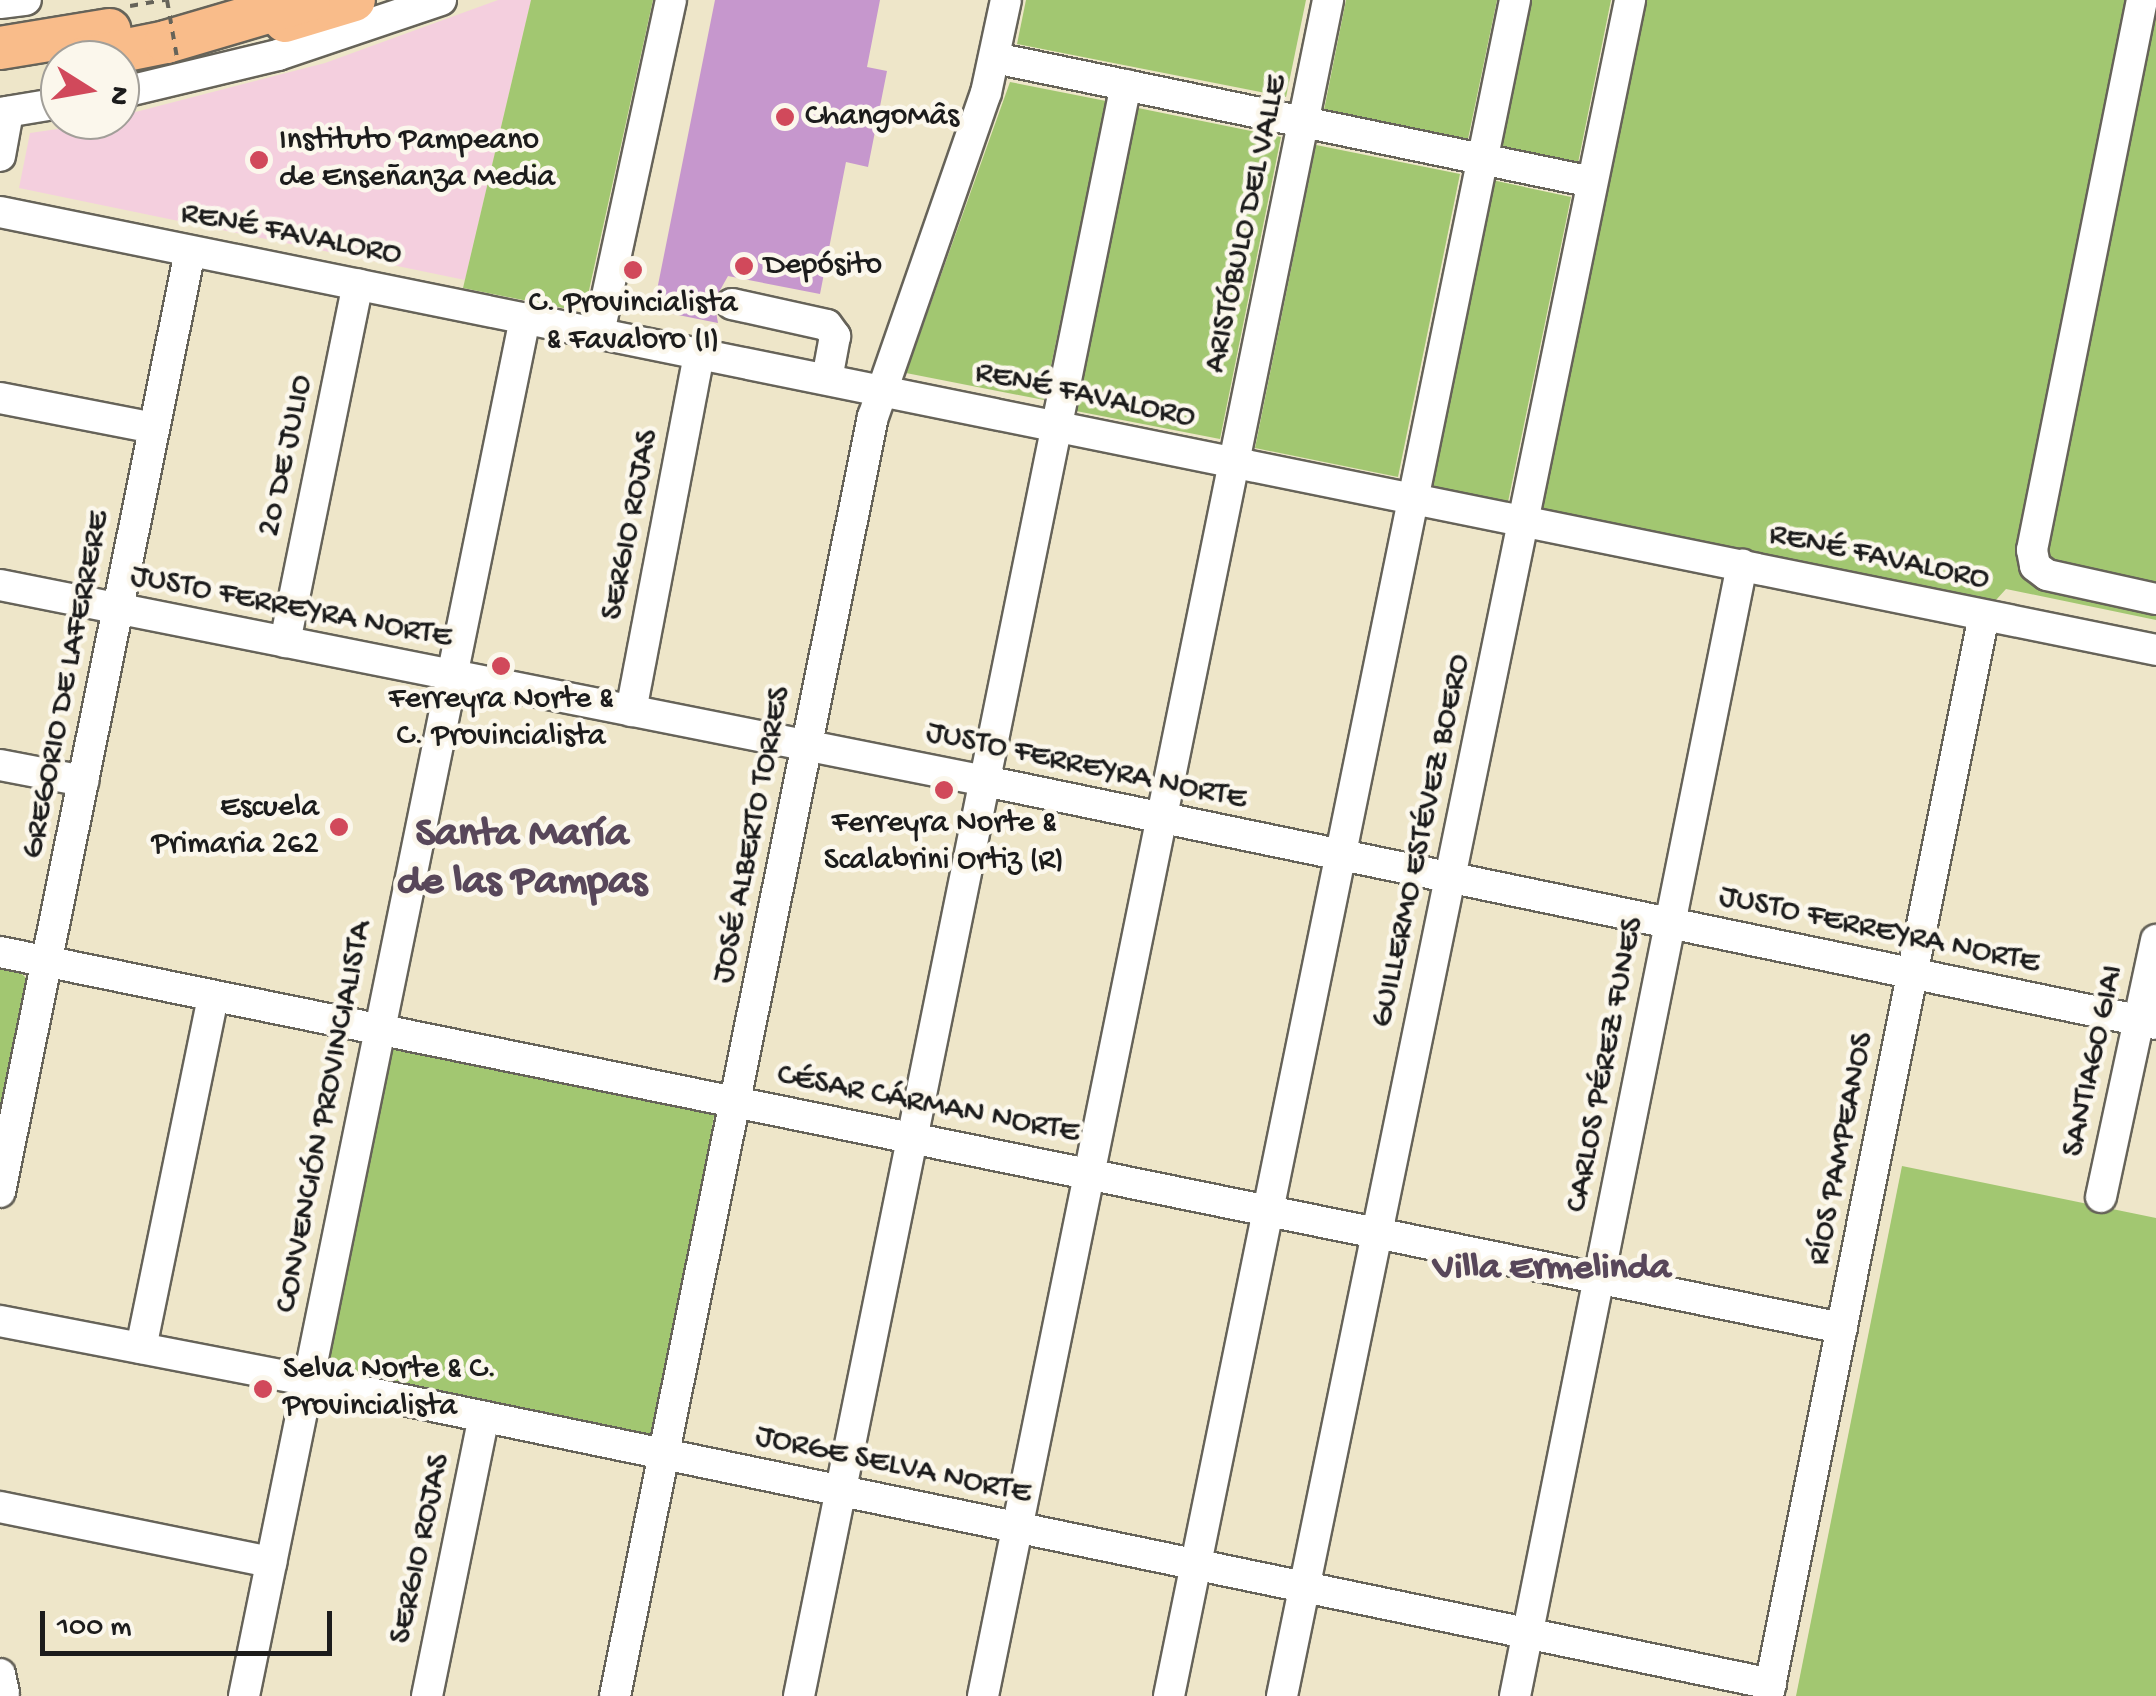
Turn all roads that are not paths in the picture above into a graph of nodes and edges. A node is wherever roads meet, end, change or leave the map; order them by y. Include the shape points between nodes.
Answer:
1 (26, 0) edge
2 (309, 0) edge
3 (354, 0) edge
4 (441, 0) edge
5 (671, 0) edge
6 (1006, 0) edge
7 (1328, 0) edge
8 (1515, 0) edge
9 (1630, 0) edge
10 (2142, 0) edge
11 (0, 4) edge
12 (204, 30) edge
13 (140, 45) edge
14 (995, 58) junction
15 (40, 69) edge
16 (3, 81) edge
17 (1126, 85) junction
18 (140, 88) edge
19 (40, 96) edge
20 (1303, 122) junction
21 (0, 156) edge
22 (1483, 159) junction
23 (1592, 182) junction
24 (0, 212) edge
25 (190, 250) junction
26 (358, 284) junction
27 (732, 304) dead end
28 (525, 318) junction
29 (599, 333) junction
30 (699, 353) junction
31 (827, 379) junction
32 (882, 390) junction
33 (0, 398) edge
34 (1057, 426) junction
35 (154, 428) junction
36 (1234, 462) junction
37 (1414, 498) junction
38 (1523, 520) junction
39 (1742, 566) junction
40 (0, 586) edge
41 (2156, 598) edge
42 (118, 609) junction
43 (1984, 615) junction
44 (285, 642) junction
45 (2156, 650) edge
46 (452, 675) junction
47 (632, 711) junction
48 (806, 746) junction
49 (0, 765) edge
50 (83, 781) junction
51 (985, 781) junction
52 (1162, 818) junction
53 (1341, 855) junction
54 (1450, 878) junction
55 (1670, 923) junction
56 (2156, 940) edge
57 (0, 952) edge
58 (46, 962) junction
59 (1912, 974) junction
60 (213, 996) junction
61 (2147, 1022) edge
62 (379, 1029) junction
63 (735, 1102) junction
64 (912, 1138) junction
65 (1089, 1174) junction
66 (0, 1192) edge
67 (2101, 1197) dead end
68 (1268, 1210) junction
69 (1377, 1233) junction
70 (1598, 1278) junction
71 (0, 1321) edge
72 (1842, 1328) junction
73 (141, 1348) junction
74 (308, 1380) junction
75 (484, 1417) junction
76 (664, 1454) junction
77 (841, 1491) junction
78 (0, 1508) edge
79 (1017, 1527) junction
80 (271, 1562) junction
81 (1196, 1564) junction
82 (1304, 1587) junction
83 (1528, 1633) junction
84 (1770, 1690) edge
85 (244, 1696) edge
86 (426, 1696) edge
87 (616, 1696) edge
88 (799, 1696) edge
89 (983, 1696) edge
90 (1170, 1696) edge
91 (1282, 1696) edge
92 (1515, 1696) edge

1 - 11 street
2 - 12 highway
3 - 12 highway via 298,18
4 - 18 street via 278,55
5 - 29 street
6 - 14 street, JOSÉ ALBERTO TORRES
7 - 20 street, ARISTÓBULO DEL VALLE
8 - 22 street
9 - 23 street, GUILLERMO ESTÉVEZ BOERO
10 - 41 street via 2032,550 2035,566 2048,576
12 - 13 highway
12 - 16 highway via 141,24
14 - 17 street
14 - 32 street, JOSÉ ALBERTO TORRES
15 - 16 highway
16 - 19 street
16 - 21 street
17 - 20 street
17 - 34 street
20 - 22 street
20 - 36 street, ARISTÓBULO DEL VALLE
22 - 23 street
22 - 37 street
23 - 38 street, GUILLERMO ESTÉVEZ BOERO
24 - 25 street, RENÉ FAVALORO
25 - 26 street, RENÉ FAVALORO
25 - 35 street, GREGORIO DE LAFERRERE
26 - 28 street, RENÉ FAVALORO
26 - 44 street, 20 DE JULIO
27 - 31 street via 827,325 835,336
28 - 29 street, RENÉ FAVALORO
28 - 46 street, CONVENCIÓN PROVINCIALISTA
29 - 30 street, RENÉ FAVALORO
30 - 31 street, RENÉ FAVALORO
30 - 47 street, SERGIO ROJAS
31 - 32 street, RENÉ FAVALORO
32 - 34 street, RENÉ FAVALORO
32 - 48 street, JOSÉ ALBERTO TORRES
33 - 35 street
34 - 36 street, RENÉ FAVALORO
34 - 51 street
35 - 42 street, GREGORIO DE LAFERRERE
36 - 37 street, RENÉ FAVALORO
36 - 52 street, ARISTÓBULO DEL VALLE
37 - 38 street, RENÉ FAVALORO
37 - 53 street
38 - 39 street, RENÉ FAVALORO
38 - 54 street, GUILLERMO ESTÉVEZ BOERO
39 - 43 street, RENÉ FAVALORO
39 - 55 street, CARLOS PÉREZ FUNES
40 - 42 street, JUSTO FERREYRA NORTE
42 - 44 street, JUSTO FERREYRA NORTE
42 - 50 street, GREGORIO DE LAFERRERE
43 - 45 street, RENÉ FAVALORO
43 - 59 street, RÍOS PAMPEANOS
44 - 46 street, JUSTO FERREYRA NORTE
46 - 47 street, JUSTO FERREYRA NORTE
46 - 62 street, CONVENCIÓN PROVINCIALISTA
47 - 48 street, JUSTO FERREYRA NORTE
48 - 51 street, JUSTO FERREYRA NORTE
48 - 63 street, JOSÉ ALBERTO TORRES
49 - 50 street
50 - 58 street, GREGORIO DE LAFERRERE
51 - 52 street, JUSTO FERREYRA NORTE
51 - 64 street
52 - 53 street, JUSTO FERREYRA NORTE
52 - 65 street, ARISTÓBULO DEL VALLE
53 - 54 street, JUSTO FERREYRA NORTE
53 - 68 street
54 - 55 street, JUSTO FERREYRA NORTE
54 - 69 street, GUILLERMO ESTÉVEZ BOERO
55 - 59 street, JUSTO FERREYRA NORTE
55 - 70 street, CARLOS PÉREZ FUNES
56 - 61 street, SANTIAGO GIAI
57 - 58 street, CÉSAR CÁRMAN NORTE
58 - 60 street, CÉSAR CÁRMAN NORTE
58 - 66 street, GREGORIO DE LAFERRERE
59 - 61 street, JUSTO FERREYRA NORTE
59 - 72 street, RÍOS PAMPEANOS
60 - 62 street, CÉSAR CÁRMAN NORTE
60 - 73 street
61 - 67 street, SANTIAGO GIAI
62 - 63 street, CÉSAR CÁRMAN NORTE
62 - 74 street, CONVENCIÓN PROVINCIALISTA
63 - 64 street, CÉSAR CÁRMAN NORTE
63 - 76 street, JOSÉ ALBERTO TORRES
64 - 65 street, CÉSAR CÁRMAN NORTE
64 - 77 street
65 - 68 street, CÉSAR CÁRMAN NORTE
65 - 79 street, ARISTÓBULO DEL VALLE
68 - 69 street, CÉSAR CÁRMAN NORTE
68 - 81 street
69 - 70 street, CÉSAR CÁRMAN NORTE
69 - 82 street, GUILLERMO ESTÉVEZ BOERO
70 - 72 street, CÉSAR CÁRMAN NORTE
70 - 83 street, CARLOS PÉREZ FUNES
71 - 73 street, JORGE SELVA NORTE
72 - 84 street, RÍOS PAMPEANOS
73 - 74 street, JORGE SELVA NORTE
74 - 75 street, JORGE SELVA NORTE
74 - 80 street, CONVENCIÓN PROVINCIALISTA
75 - 76 street, JORGE SELVA NORTE
75 - 86 street, SERGIO ROJAS
76 - 77 street, JORGE SELVA NORTE
76 - 87 street, JOSÉ ALBERTO TORRES
77 - 79 street, JORGE SELVA NORTE
77 - 88 street
78 - 80 street
79 - 81 street, JORGE SELVA NORTE
79 - 89 street, ARISTÓBULO DEL VALLE
80 - 85 street, CONVENCIÓN PROVINCIALISTA
81 - 82 street, JORGE SELVA NORTE
81 - 90 street
82 - 83 street, JORGE SELVA NORTE
82 - 91 street, GUILLERMO ESTÉVEZ BOERO
83 - 84 street, JORGE SELVA NORTE
83 - 92 street, CARLOS PÉREZ FUNES

